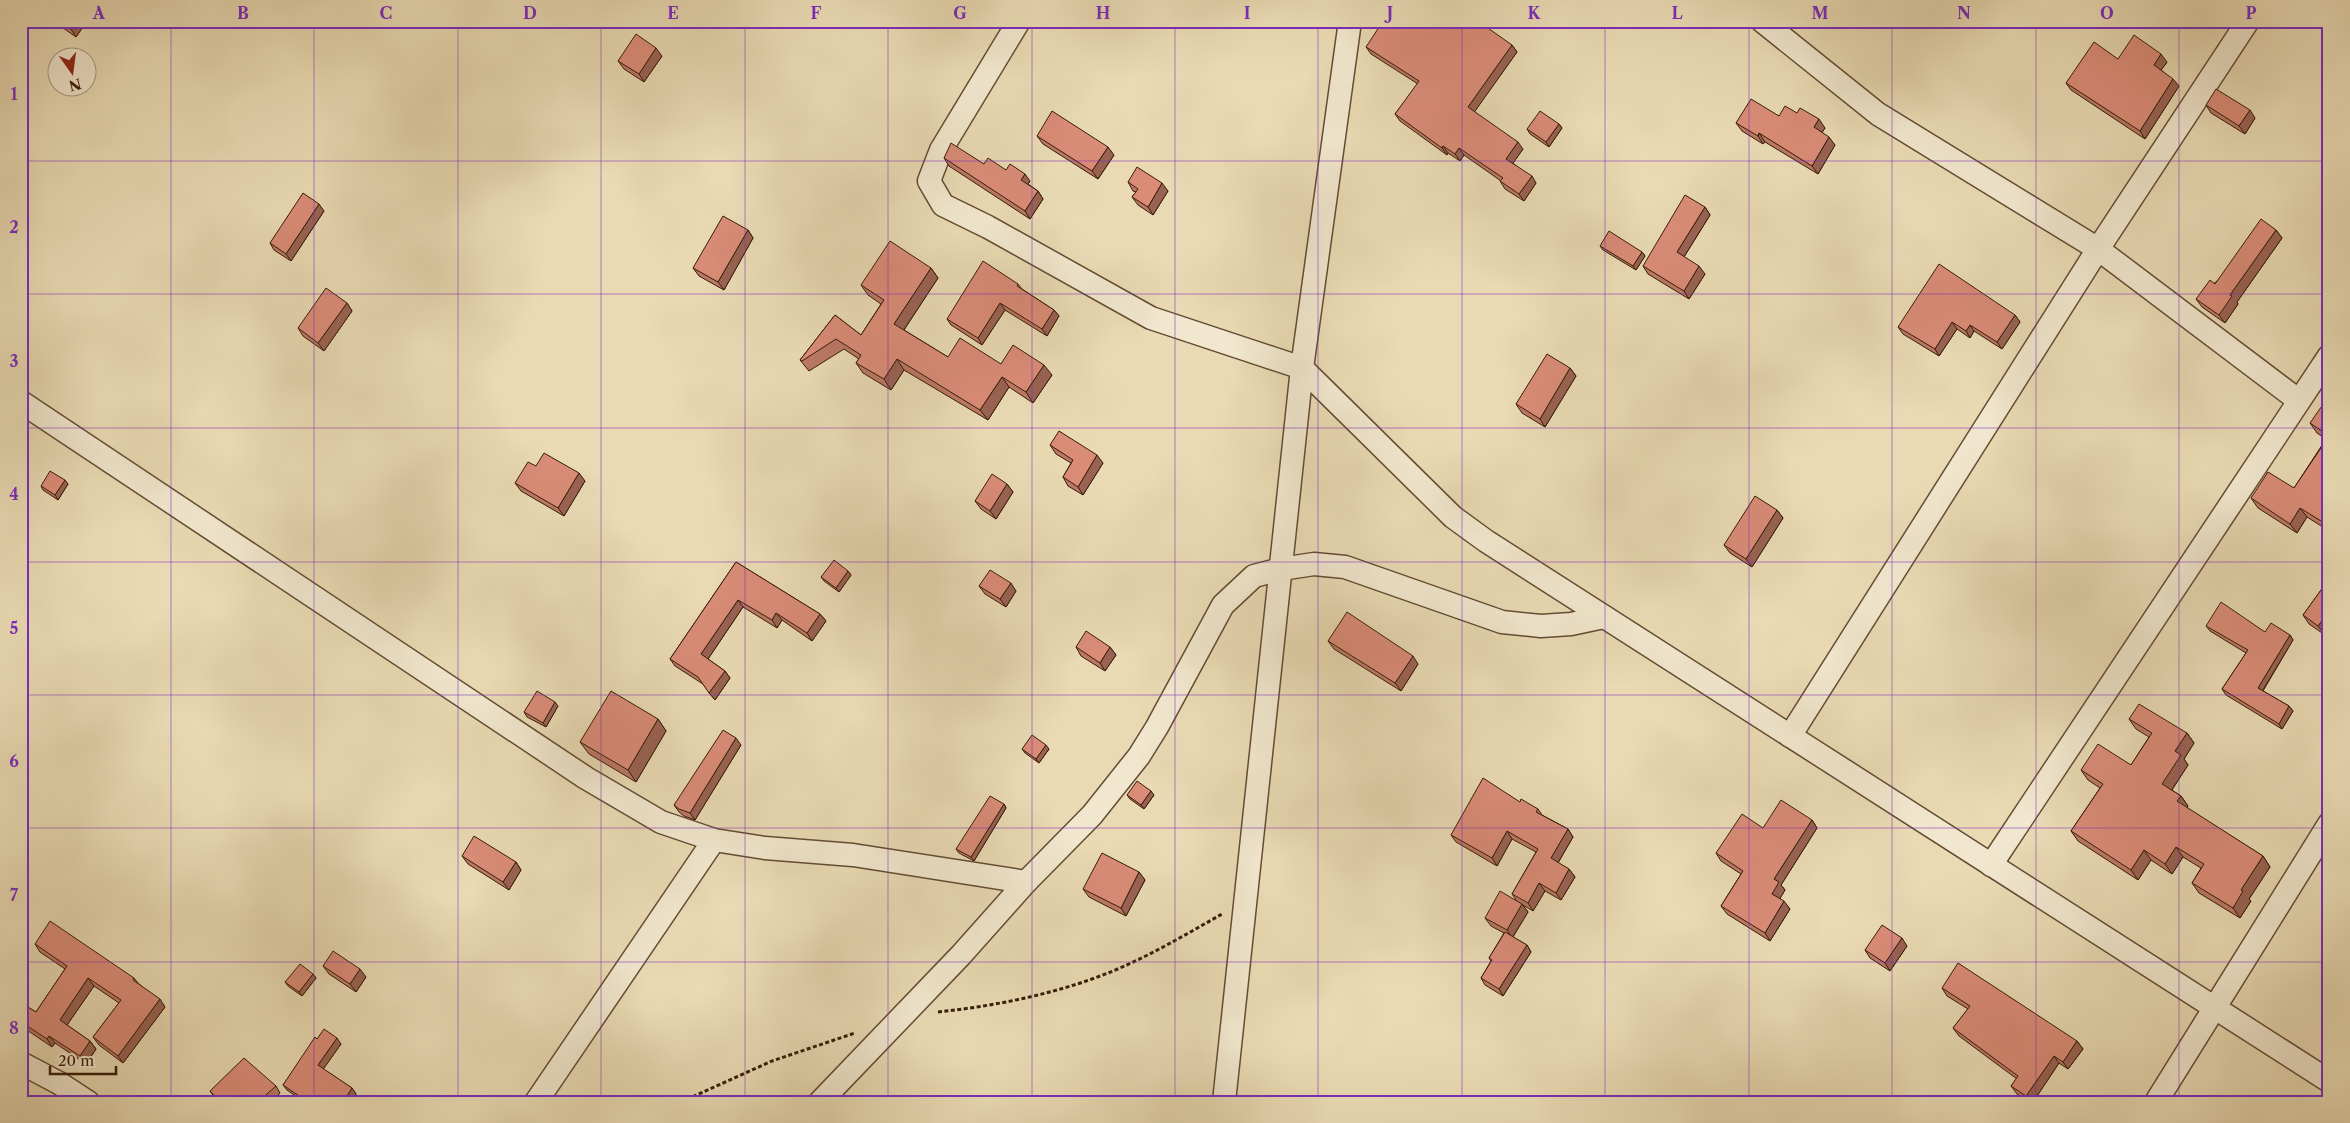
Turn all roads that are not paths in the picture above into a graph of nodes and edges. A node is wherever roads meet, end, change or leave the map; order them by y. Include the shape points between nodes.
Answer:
1 (1019, 21) edge
2 (1350, 21) edge
3 (1762, 21) edge
4 (2248, 21) edge
5 (2098, 249) junction
6 (2329, 356) edge
7 (1302, 368) junction
8 (2298, 400) junction
9 (21, 402) edge
10 (1281, 569) junction
11 (1604, 617) junction
12 (1790, 736) junction
13 (2329, 824) edge
14 (714, 840) junction
15 (1991, 864) junction
16 (1026, 882) junction
17 (2214, 1007) junction
18 (21, 1063) edge
19 (2329, 1081) edge
20 (88, 1102) edge
21 (536, 1102) edge
22 (820, 1102) edge
23 (1224, 1102) edge
24 (2156, 1102) edge

1 - 7 street via 941,150 928,180 943,205 1151,318
2 - 7 street
3 - 5 street via 1878,114
4 - 5 street
5 - 8 street
5 - 12 street
6 - 8 street
7 - 10 street
7 - 11 street via 1453,517
8 - 15 street
9 - 14 street via 618,799 661,822
10 - 11 street via 1314,564 1345,567 1502,622 1541,626
10 - 16 street via 1254,576 1223,604 1139,756 1092,815
10 - 23 street
11 - 12 street
12 - 15 street
13 - 17 street
14 - 16 street via 853,855
14 - 21 street
15 - 17 street
16 - 22 street
17 - 19 street
17 - 24 street
18 - 20 street

